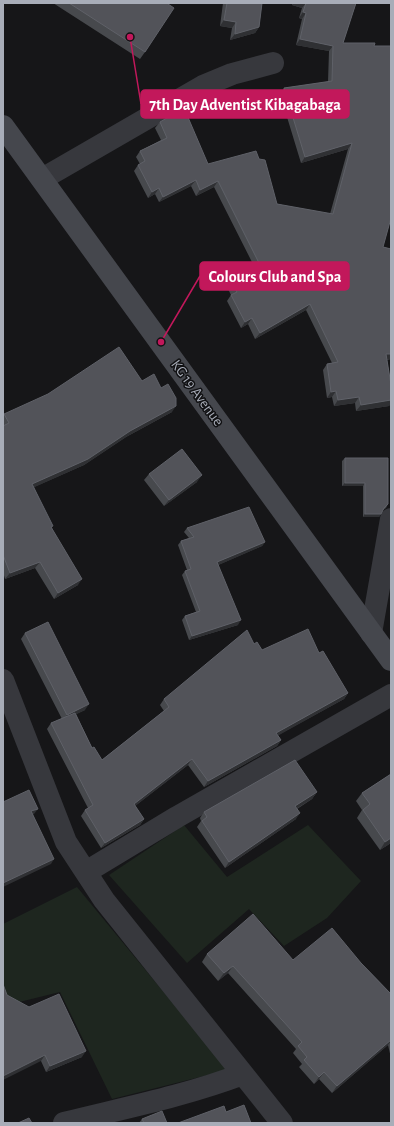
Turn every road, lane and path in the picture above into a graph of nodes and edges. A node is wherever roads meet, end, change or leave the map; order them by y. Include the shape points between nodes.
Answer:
1 (273, 63) dead end
2 (3, 126) edge
3 (42, 179) junction
4 (391, 519) edge
5 (371, 633) junction
6 (391, 660) edge
7 (3, 680) edge
8 (391, 695) edge
9 (86, 872) junction
10 (243, 1074) junction
11 (64, 1123) edge
12 (282, 1123) edge

1 - 3 street via 232,74 203,86
2 - 3 main road, KG 19 Avenue
3 - 5 main road, KG 19 Avenue
4 - 5 street
5 - 6 main road, KG 19 Avenue
7 - 9 street via 66,842
8 - 9 street
9 - 10 street via 104,900
10 - 11 street via 207,1088
10 - 12 street

